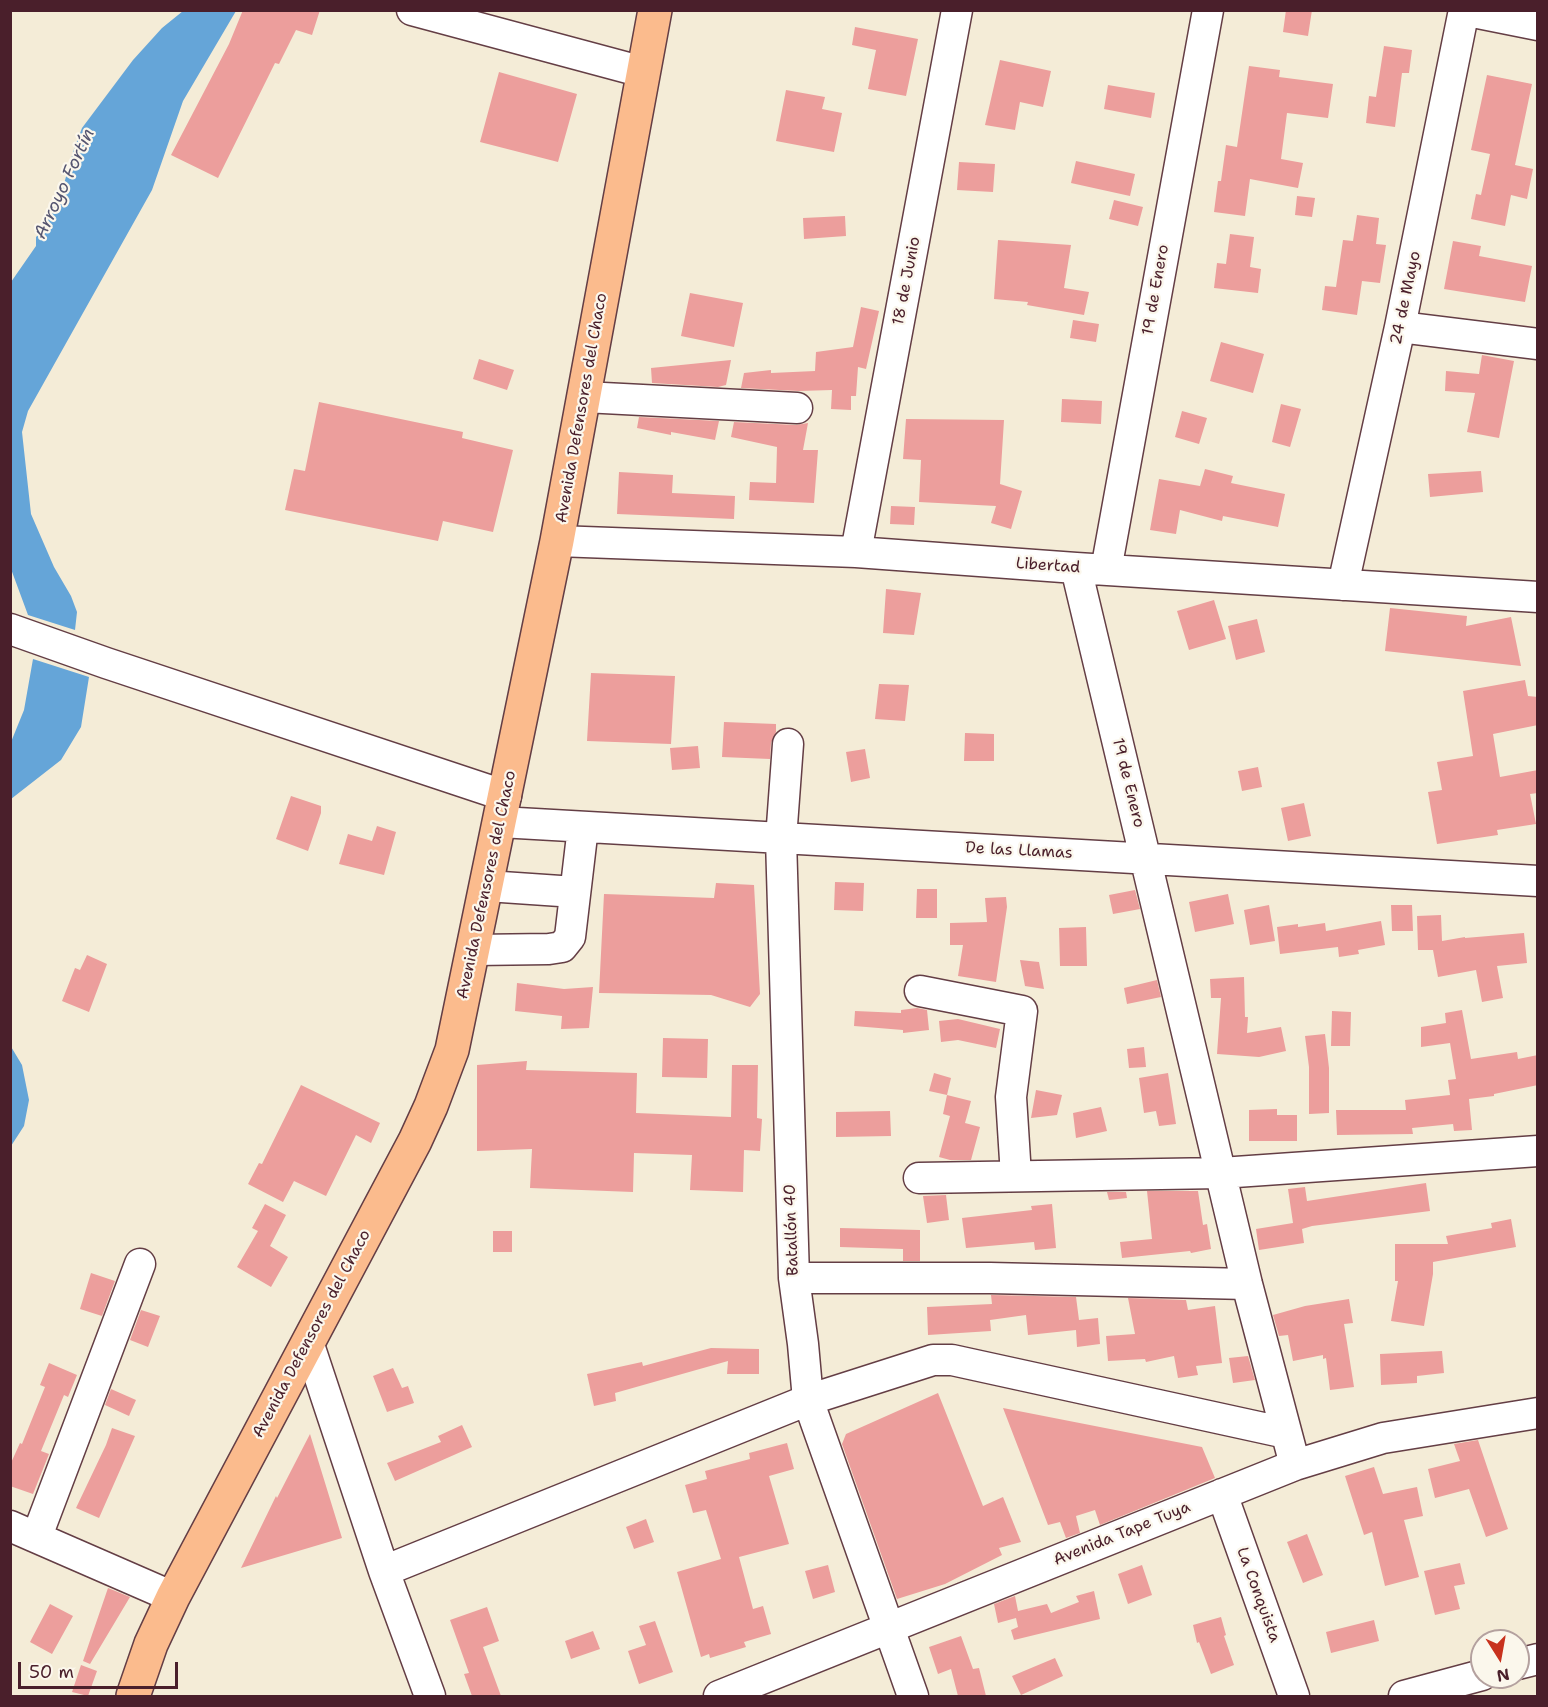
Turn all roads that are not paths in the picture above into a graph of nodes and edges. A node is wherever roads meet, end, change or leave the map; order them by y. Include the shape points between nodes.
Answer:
1 (412, 10) edge
2 (655, 10) edge
3 (957, 10) edge
4 (1208, 10) edge
5 (1464, 11) edge
6 (1538, 25) edge
7 (644, 72) junction
8 (1400, 327) junction
9 (1538, 344) edge
10 (584, 398) junction
11 (797, 408) dead end
12 (557, 541) junction
13 (856, 552) junction
14 (1076, 568) junction
15 (1106, 570) junction
16 (1343, 585) junction
17 (1538, 597) edge
18 (10, 629) edge
19 (788, 744) dead end
20 (503, 809) junction
21 (583, 827) junction
22 (781, 839) junction
23 (1146, 858) junction
24 (1538, 881) edge
25 (487, 886) junction
26 (575, 892) junction
27 (474, 951) junction
28 (920, 991) dead end
29 (1538, 1151) edge
30 (1221, 1173) junction
31 (1016, 1176) junction
32 (919, 1178) dead end
33 (140, 1264) dead end
34 (794, 1278) junction
35 (1247, 1284) junction
36 (308, 1342) junction
37 (808, 1400) junction
38 (1538, 1413) edge
39 (1286, 1433) junction
40 (1295, 1465) junction
41 (1222, 1494) junction
42 (24, 1531) edge
43 (384, 1571) junction
44 (173, 1597) junction
45 (889, 1628) junction
46 (1470, 1678) edge
47 (133, 1696) edge
48 (430, 1696) edge
49 (719, 1696) edge
50 (913, 1696) edge
51 (1294, 1696) edge
52 (1404, 1696) edge

1 - 7 street
2 - 7 main road, Avenida Defensores del Chaco
3 - 13 street, 18 de Junio
4 - 15 street, 19 de Enero
5 - 6 street
5 - 8 street, 24 de Mayo
7 - 10 main road, Avenida Defensores del Chaco
8 - 9 street
8 - 16 street, 24 de Mayo
10 - 11 street
10 - 12 main road, Avenida Defensores del Chaco
12 - 13 street, Libertad
12 - 20 main road, Avenida Defensores del Chaco
13 - 14 street, Libertad
14 - 15 street, Libertad
14 - 23 street, 19 de Enero
15 - 16 street, Libertad
16 - 17 street, Libertad
18 - 20 street, De las Llamas
19 - 22 street, Batallón 40
20 - 21 street, De las Llamas
20 - 25 main road, Avenida Defensores del Chaco
21 - 22 street, De las Llamas
21 - 26 street
22 - 23 street, De las Llamas
22 - 34 street, Batallón 40
23 - 24 street, De las Llamas
23 - 30 street, 19 de Enero
25 - 26 street
25 - 27 main road, Avenida Defensores del Chaco
26 - 27 street via 570,937 562,946
27 - 36 main road, Avenida Defensores del Chaco via 452,1050 431,1106
28 - 31 street via 1022,1011 1011,1097
29 - 30 street
30 - 31 street
30 - 35 street, 19 de Enero
31 - 32 street
33 - 42 street
34 - 35 street
34 - 37 street, Batallón 40
35 - 39 street, 19 de Enero
36 - 43 street
36 - 44 main road, Avenida Defensores del Chaco
37 - 39 street via 933,1359 952,1360
37 - 43 street
37 - 45 street, Batallón 40
38 - 40 street, Avenida Tape Tuya via 1383,1438
39 - 40 street, 19 de Enero
40 - 41 street, Avenida Tape Tuya
41 - 45 street, Avenida Tape Tuya
41 - 51 street, La Conquista
42 - 44 street
43 - 48 street
44 - 47 main road, Avenida Defensores del Chaco
45 - 49 street, Avenida Tape Tuya
45 - 50 street, Batallón 40
46 - 52 street

